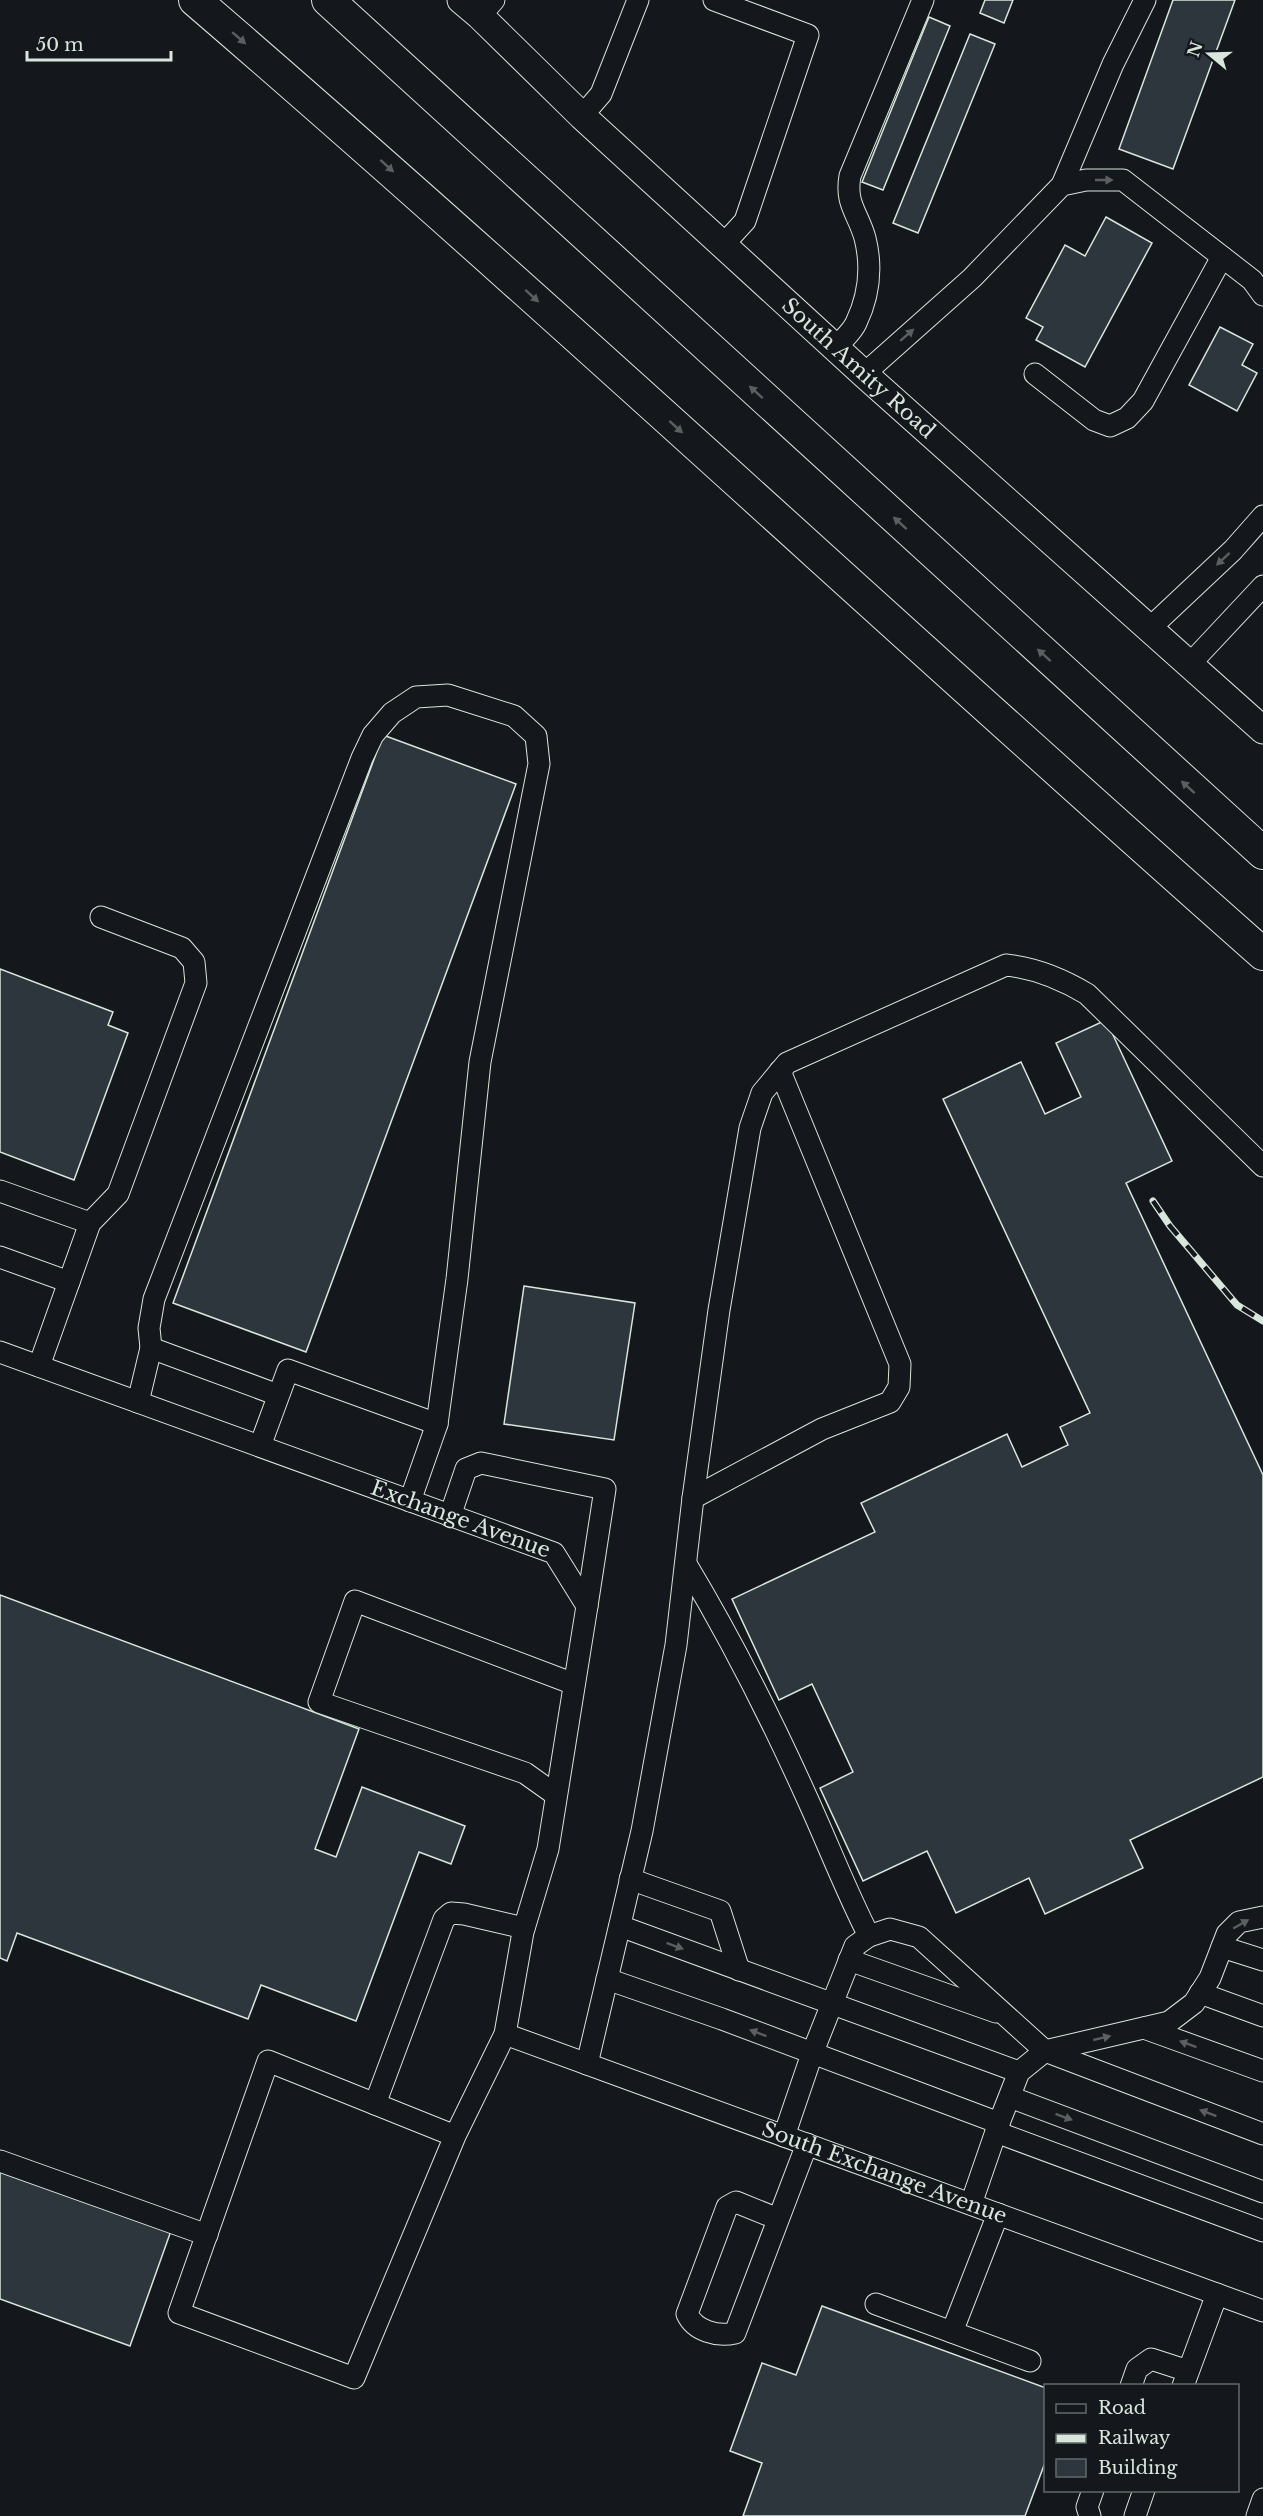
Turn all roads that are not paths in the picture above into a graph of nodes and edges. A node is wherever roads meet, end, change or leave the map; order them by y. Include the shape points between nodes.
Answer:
1 (195, 0) edge
2 (328, 0) edge
3 (638, 0) edge
4 (714, 0) edge
5 (923, 0) edge
6 (1145, 0) edge
7 (478, 5) edge
8 (582, 116) junction
9 (1062, 185) junction
10 (723, 245) junction
11 (1222, 257) junction
12 (1263, 295) edge
13 (836, 348) junction
14 (864, 374) junction
15 (1035, 374) dead end
16 (1263, 516) edge
17 (1263, 586) edge
18 (1150, 628) junction
19 (1189, 665) junction
20 (1263, 730) edge
21 (1215, 811) junction
22 (1263, 844) edge
23 (1263, 854) edge
24 (101, 917) dead end
25 (1263, 954) edge
26 (780, 1071) junction
27 (1263, 1166) edge
28 (0, 1191) edge
29 (90, 1223) junction
30 (0, 1257) edge
31 (69, 1282) junction
32 (151, 1348) junction
33 (0, 1352) edge
34 (39, 1366) junction
35 (279, 1395) junction
36 (138, 1402) junction
37 (437, 1424) junction
38 (260, 1446) junction
39 (693, 1498) junction
40 (410, 1501) junction
41 (450, 1515) junction
42 (686, 1564) junction
43 (587, 1606) junction
44 (574, 1684) junction
45 (556, 1795) junction
46 (630, 1879) junction
47 (1263, 1917) edge
48 (620, 1926) junction
49 (524, 1928) junction
50 (869, 1936) junction
51 (1222, 1947) junction
52 (849, 1960) junction
53 (1263, 1960) edge
54 (739, 1970) junction
55 (607, 1979) junction
56 (1200, 1993) junction
57 (831, 2005) junction
58 (1005, 2015) junction
59 (1263, 2016) edge
60 (1144, 2028) junction
61 (505, 2034) junction
62 (1045, 2051) junction
63 (812, 2054) junction
64 (586, 2064) junction
65 (1019, 2072) junction
66 (1263, 2072) edge
67 (1010, 2097) junction
68 (375, 2104) junction
69 (998, 2128) junction
70 (1263, 2134) edge
71 (455, 2136) junction
72 (784, 2136) junction
73 (807, 2144) junction
74 (0, 2161) edge
75 (1263, 2192) edge
76 (971, 2204) junction
77 (998, 2214) junction
78 (778, 2219) junction
79 (1263, 2231) edge
80 (207, 2235) junction
81 (1216, 2294) junction
82 (876, 2304) dead end
83 (1263, 2311) edge
84 (952, 2332) junction
85 (1030, 2361) dead end
86 (1186, 2378) edge
87 (1131, 2384) edge
88 (1092, 2492) edge
89 (1143, 2492) edge
90 (1263, 2499) edge
91 (1090, 2516) edge
92 (1135, 2516) edge
93 (1257, 2516) edge

1 -> 25 highway via 383,162
21 -> 2 highway
3 - 8 street via 601,94
4 - 10 street via 808,35 745,221
5 - 13 street via 850,176 847,191 864,237 870,274 856,324
6 - 9 street
7 - 8 main road, South Amity Road
8 - 10 main road, South Amity Road
9 -> 11 street via 1086,180 1123,180
14 -> 9 street via 972,278
10 - 13 main road, South Amity Road
11 - 12 street via 1252,280
11 - 15 street via 1143,401 1127,418 1110,426 1094,420
13 - 14 main road, South Amity Road
14 - 18 main road, South Amity Road
16 -> 18 street via 1233,550
17 - 19 street
18 - 19 main road, South Amity Road
19 - 20 main road, South Amity Road
21 - 22 highway
21 - 23 highway
24 - 29 street via 182,948 194,962 196,983 118,1194
26 - 27 street via 787,1063 1006,965 1025,967 1087,994
26 - 39 street via 762,1093 750,1128
26 - 39 street via 900,1364 899,1387 890,1402 822,1429
28 - 29 street
29 - 31 street
30 - 31 street
31 - 34 street
32 - 35 street
32 - 36 street
32 - 37 street via 149,1328 154,1299 362,759 374,735 392,713 416,697 448,695 514,716 536,736 539,764 480,1062
33 - 34 street, Exchange Avenue
34 - 36 street, Exchange Avenue
35 - 37 street via 288,1370
35 - 38 street
36 - 38 street, Exchange Avenue
37 - 40 street
38 - 40 street, Exchange Avenue
39 - 42 street
40 - 41 street, Exchange Avenue
41 - 43 street, Exchange Avenue via 554,1553
41 - 43 street via 466,1469 481,1463 605,1489
42 - 46 street via 676,1645
42 - 50 street via 723,1627 807,1797
43 - 44 street
44 - 45 street
44 - 45 street via 355,1601 319,1702 525,1773
45 - 49 street via 548,1849
46 - 48 street
46 - 54 street via 720,1911
51 -> 47 street via 1227,1934 1239,1922
48 -> 54 street
48 - 55 street
49 - 61 street
49 - 68 street via 464,1914 451,1913 444,1919
50 - 52 street via 855,1946
50 - 58 street via 890,1929 919,1937
51 - 53 street
51 - 56 street
52 - 57 street
52 - 58 street
54 - 57 street
63 -> 55 street
55 - 64 street
56 - 59 street
56 - 60 street via 1194,2003 1168,2022
57 - 63 street
57 - 65 street
58 - 62 street
62 -> 60 street
66 -> 60 street
61 - 64 street, South Exchange Avenue
61 - 71 street
62 - 65 street
70 -> 62 street
63 - 69 street
63 - 72 street
64 - 72 street, South Exchange Avenue
65 - 67 street
67 - 69 street
67 -> 75 street
68 - 71 street
68 - 80 street via 268,2061
69 - 76 street
69 - 79 street
71 - 80 street via 354,2378 179,2313
72 - 73 street, South Exchange Avenue
73 - 76 street, South Exchange Avenue
73 - 78 street
74 - 80 street
76 - 77 street, South Exchange Avenue
77 - 81 street, South Exchange Avenue
77 - 84 street
78 - 78 street via 735,2333 721,2336 692,2324 687,2314 727,2207 736,2202
81 - 83 street, South Exchange Avenue
81 - 86 street
82 - 84 street
84 - 85 street
86 - 87 street via 1151,2359 1137,2369
88 - 91 street via 1087,2506
89 - 92 street
90 - 93 street

